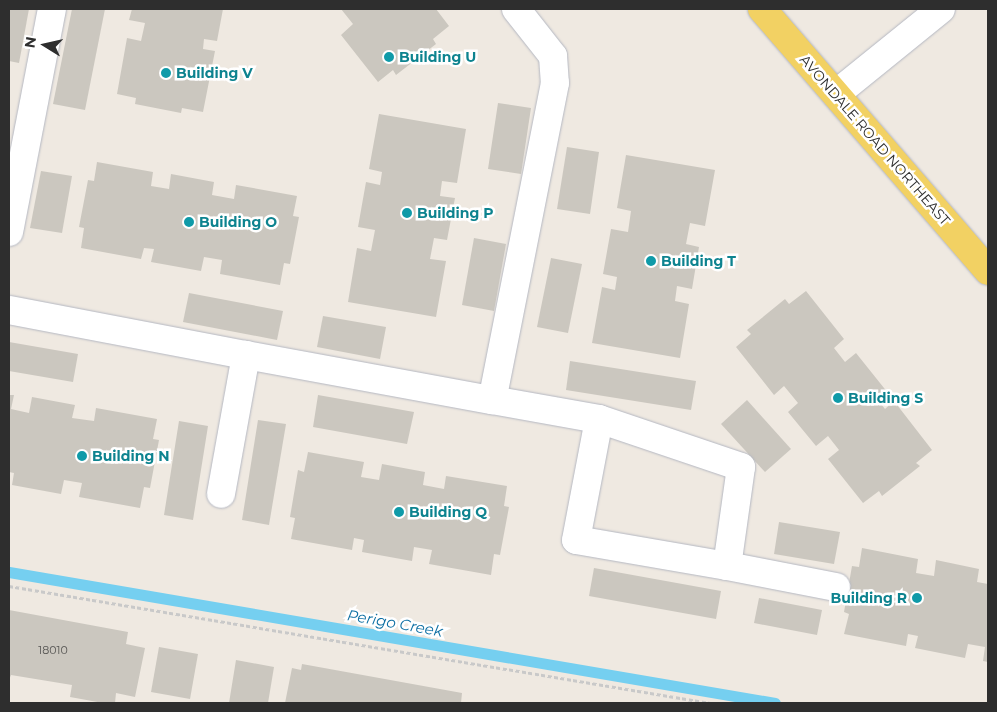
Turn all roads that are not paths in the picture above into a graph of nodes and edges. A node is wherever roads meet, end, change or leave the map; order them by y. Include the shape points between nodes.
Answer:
1 (52, 9) edge
2 (516, 9) edge
3 (762, 9) edge
4 (941, 9) edge
5 (836, 94) junction
6 (9, 232) edge
7 (988, 272) edge
8 (9, 310) edge
9 (246, 355) junction
10 (492, 400) junction
11 (599, 419) junction
12 (221, 494) dead end
13 (727, 566) junction
14 (836, 587) dead end

1 - 6 lane
2 - 10 lane via 553,56 555,82
3 - 5 main road, AVONDALE ROAD NORTHEAST
4 - 5 lane
5 - 7 main road, AVONDALE ROAD NORTHEAST
8 - 9 lane
9 - 10 lane
9 - 12 lane
10 - 11 lane
11 - 13 lane via 741,467
11 - 13 lane via 576,540
13 - 14 lane

